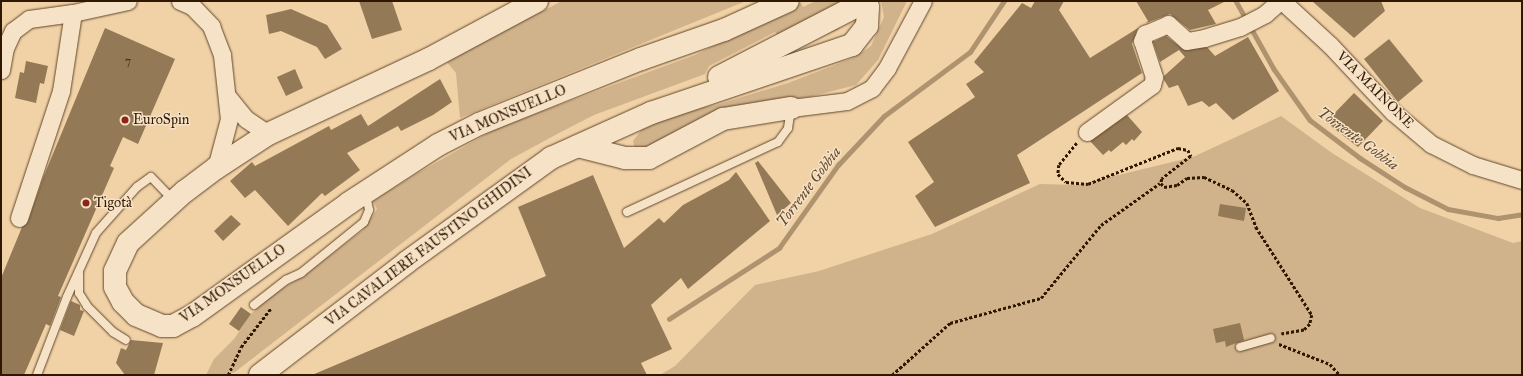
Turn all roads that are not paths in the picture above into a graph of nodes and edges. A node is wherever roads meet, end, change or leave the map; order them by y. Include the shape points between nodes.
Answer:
1 (128, 1) edge
2 (180, 1) edge
3 (537, 1) edge
4 (788, 1) edge
5 (923, 1) edge
6 (1281, 1) edge
7 (857, 5) edge
8 (73, 12) junction
9 (1, 70) edge
10 (228, 97) junction
11 (791, 108) junction
12 (647, 115) junction
13 (614, 130) junction
14 (1087, 132) road end
15 (268, 134) junction
16 (578, 146) junction
17 (625, 158) junction
18 (216, 168) junction
19 (1522, 180) edge
20 (366, 192) junction
21 (174, 201) junction
22 (627, 212) dead end
23 (19, 218) dead end
24 (79, 270) junction
25 (254, 305) dead end
26 (1271, 338) road end
27 (126, 340) dead end
28 (1240, 347) dead end
29 (36, 375) edge
30 (260, 375) edge

1 - 8 street
2 - 10 street via 192,6 211,26 222,55
3 - 15 main road, VIA MONSUELLO via 429,58
4 - 20 main road, VIA MONSUELLO via 724,30 479,124 438,145
5 - 11 street via 887,68 872,88 847,101
6 - 14 street via 1265,14 1240,27 1204,38 1187,41 1168,24 1145,34 1142,41 1154,77 1152,85
6 - 19 street, VIA MAINONE via 1330,45 1393,112 1431,144 1473,165
7 - 12 main road
7 - 12 main road via 868,7 867,26 852,45
8 - 9 street via 29,19 13,31 5,48
8 - 23 street via 61,91
10 - 15 street via 246,119
10 - 18 street via 227,133
11 - 17 main road via 723,119 656,156 638,160
11 - 22 lane via 788,128 778,142
12 - 13 main road
13 - 16 main road, VIA CAVALIERE FAUSTINO GHIDINI
13 - 17 main road via 616,146
15 - 18 main road, VIA MONSUELLO
16 - 17 main road
16 - 30 main road, VIA CAVALIERE FAUSTINO GHIDINI via 531,170
18 - 21 main road, VIA MONSUELLO
20 - 21 main road, VIA MONSUELLO via 192,316 172,326 162,326 136,314 123,302 115,287 115,271 128,243
20 - 25 lane via 369,210 364,222 301,273 286,280
21 - 24 lane via 151,177 137,187 96,232
24 - 27 lane via 79,293 87,306 113,332
24 - 29 lane
26 - 28 lane

